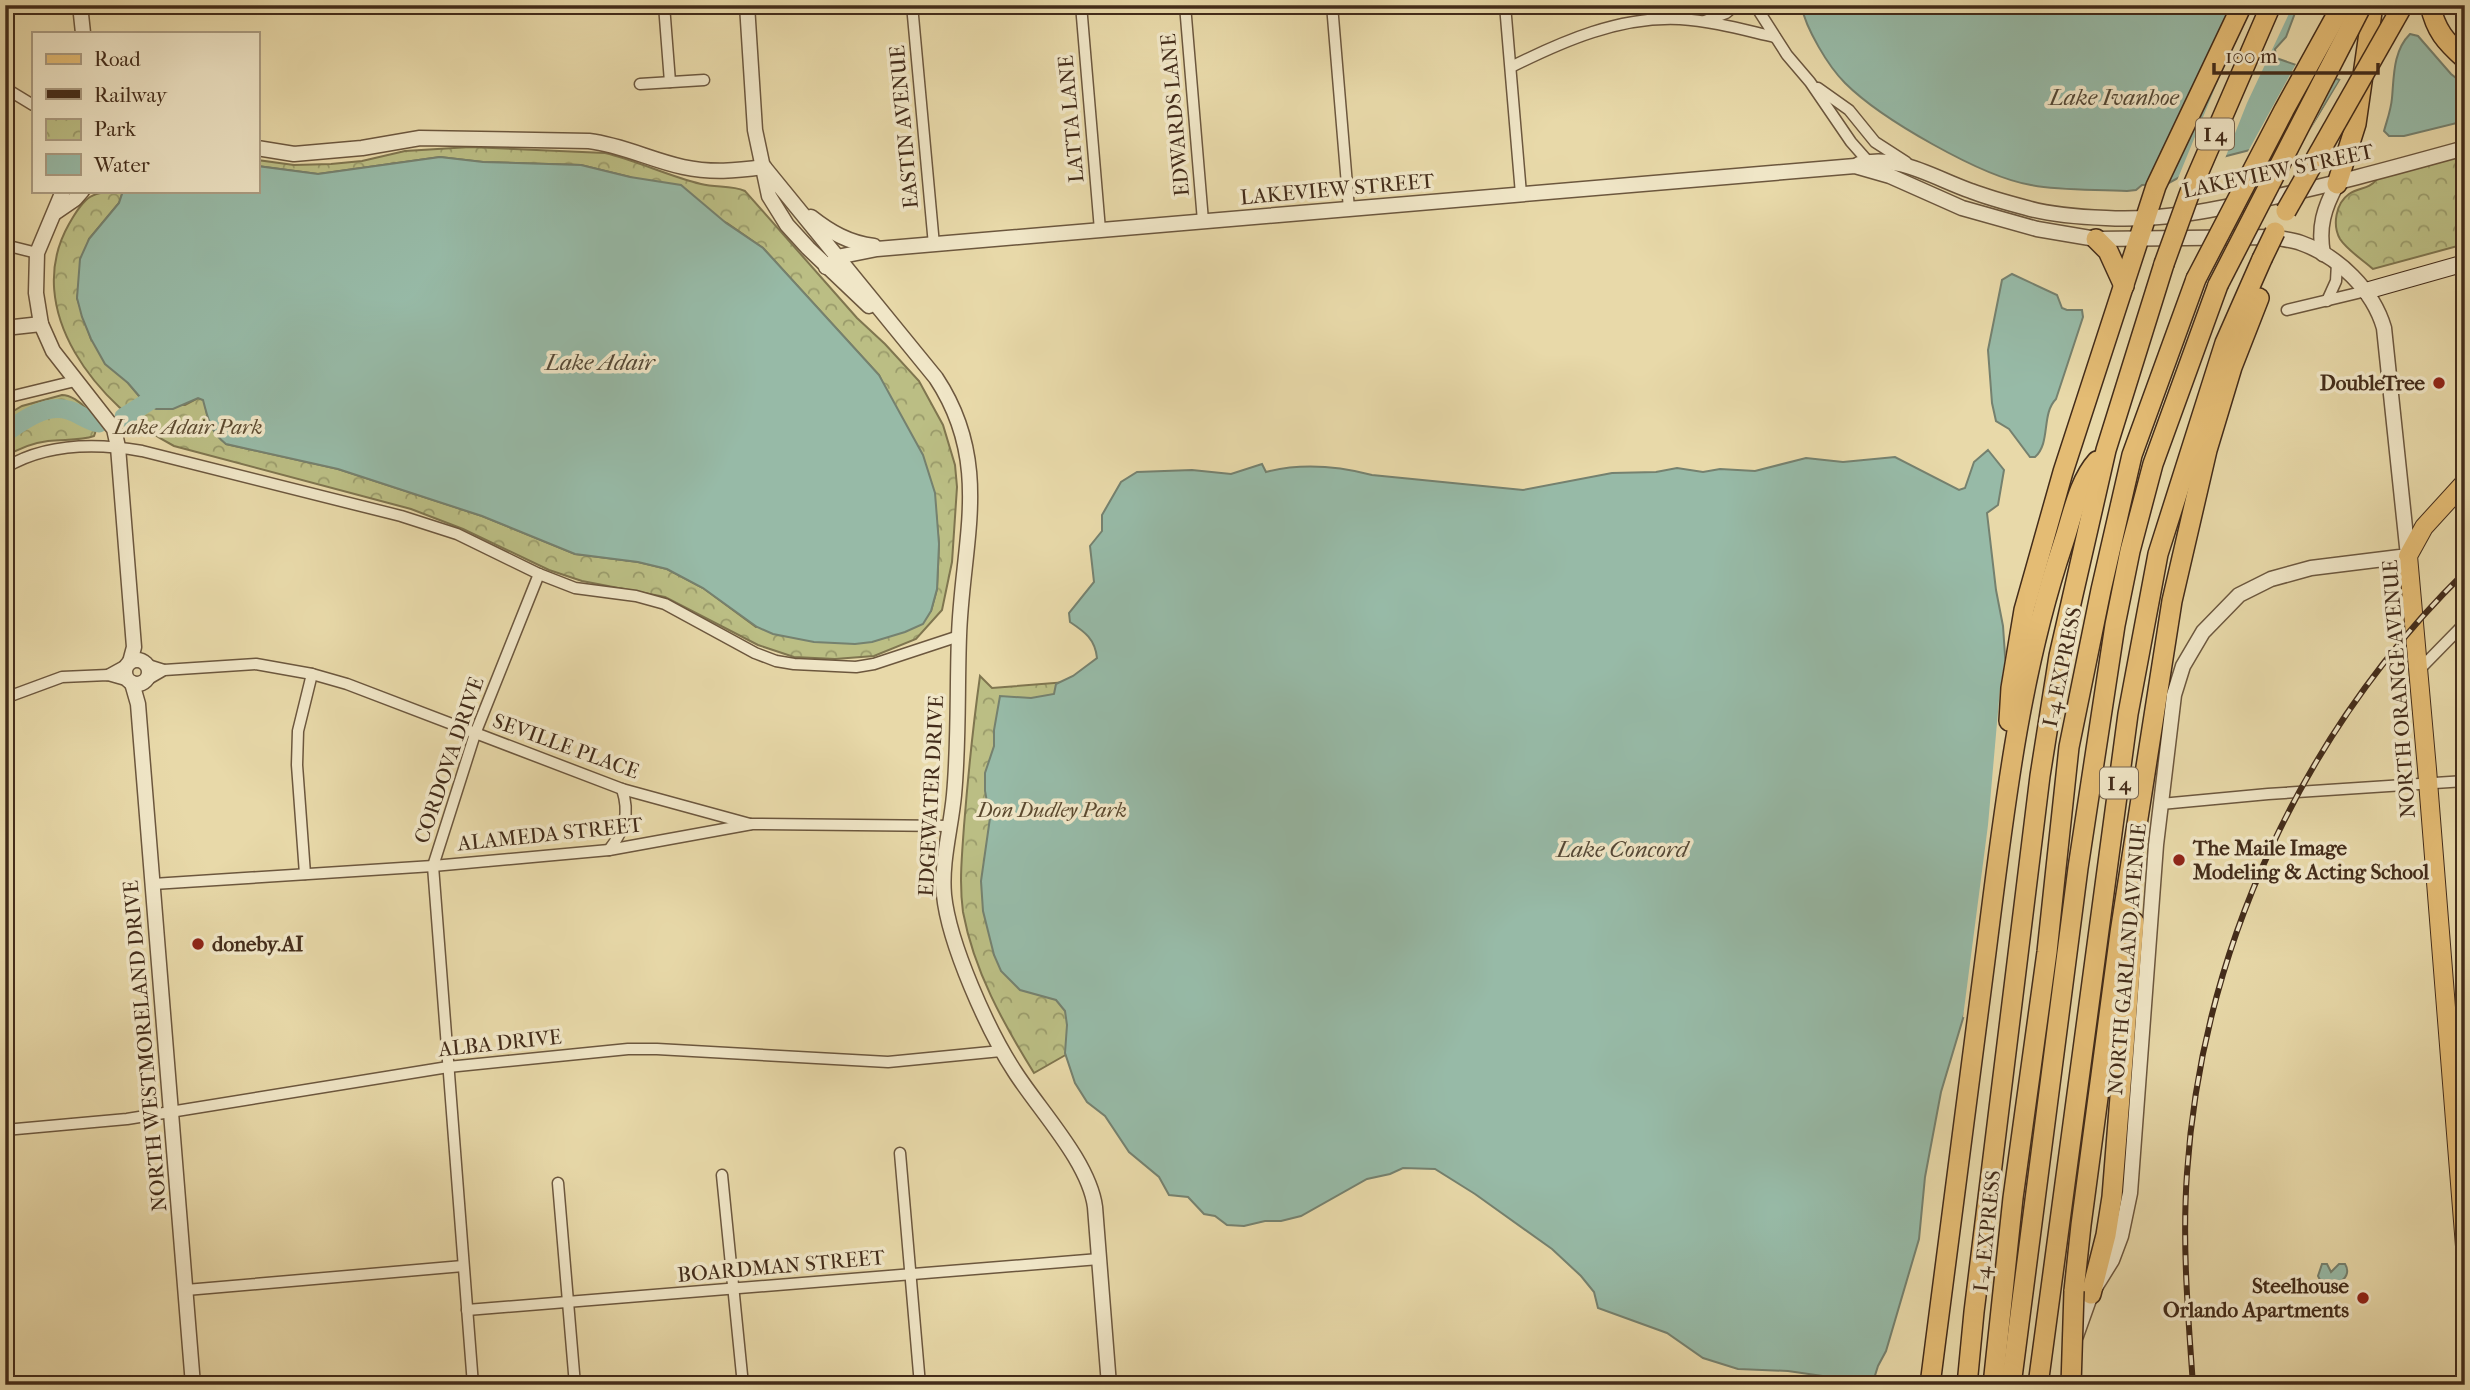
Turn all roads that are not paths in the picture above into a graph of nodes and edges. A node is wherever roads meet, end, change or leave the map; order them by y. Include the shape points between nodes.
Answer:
1 (80, 5) edge
2 (664, 5) edge
3 (747, 5) edge
4 (912, 5) edge
5 (1082, 5) edge
6 (1185, 5) edge
7 (1332, 5) edge
8 (1505, 5) edge
9 (1736, 5) edge
10 (1755, 5) edge
11 (2242, 5) edge
12 (2271, 5) edge
13 (2342, 5) edge
14 (2362, 5) edge
15 (2372, 5) edge
16 (2403, 5) edge
17 (2430, 5) edge
18 (1702, 22) junction
19 (83, 32) edge
20 (1775, 37) junction
21 (2465, 59) edge
22 (1511, 67) junction
23 (704, 80) dead end
24 (670, 82) junction
25 (1810, 82) junction
26 (640, 84) dead end
27 (5, 88) edge
28 (32, 104) edge
29 (259, 148) edge
30 (2465, 148) edge
31 (1861, 164) junction
32 (764, 167) junction
33 (1924, 172) junction
34 (2337, 184) junction
35 (63, 192) edge
36 (81, 192) edge
37 (1521, 194) junction
38 (793, 204) junction
39 (1349, 209) junction
40 (56, 212) junction
41 (2147, 217) junction
42 (1203, 221) junction
43 (1100, 230) junction
44 (2096, 239) junction
45 (2138, 240) junction
46 (5, 245) edge
47 (934, 245) junction
48 (893, 248) junction
49 (37, 254) junction
50 (2323, 254) junction
51 (2266, 260) junction
52 (832, 263) junction
53 (2337, 263) junction
54 (2465, 263) edge
55 (2124, 286) junction
56 (2366, 291) junction
57 (2327, 301) junction
58 (2287, 310) dead end
59 (41, 324) junction
60 (5, 328) edge
61 (75, 381) junction
62 (5, 398) edge
63 (118, 447) junction
64 (2106, 450) junction
65 (5, 468) edge
66 (2465, 482) edge
67 (2408, 556) junction
68 (539, 573) junction
69 (2465, 623) edge
70 (959, 636) junction
71 (136, 663) junction
72 (164, 670) junction
73 (2419, 670) junction
74 (312, 674) junction
75 (108, 675) junction
76 (137, 682) junction
77 (5, 698) edge
78 (475, 734) junction
79 (2465, 781) edge
80 (2428, 782) junction
81 (622, 789) junction
82 (2006, 792) junction
83 (2152, 802) junction
84 (752, 824) junction
85 (950, 826) junction
86 (609, 850) junction
87 (433, 866) junction
88 (305, 874) junction
89 (153, 884) junction
90 (1001, 1051) junction
91 (448, 1067) junction
92 (2459, 1105) edge
93 (171, 1113) junction
94 (5, 1130) edge
95 (900, 1153) dead end
96 (722, 1175) dead end
97 (558, 1183) dead end
98 (2465, 1246) edge
99 (1099, 1259) junction
100 (463, 1266) junction
101 (909, 1274) junction
102 (186, 1290) junction
103 (734, 1290) junction
104 (2082, 1293) junction
105 (568, 1302) junction
106 (467, 1310) junction
107 (2010, 1317) junction
108 (1933, 1364) junction
109 (193, 1385) edge
110 (473, 1385) edge
111 (575, 1385) edge
112 (743, 1385) edge
113 (920, 1385) edge
114 (1109, 1385) edge
115 (1930, 1385) edge
116 (1940, 1385) edge
117 (1967, 1385) edge
118 (1993, 1385) edge
119 (2011, 1385) edge
120 (2038, 1385) edge
121 (2065, 1385) edge
122 (2071, 1385) edge

1 - 19 street
2 - 24 street
3 - 32 street, EDGEWATER DRIVE via 755,130
4 - 47 street, EASTIN AVENUE
5 - 43 street, LATTA LANE
6 - 42 street, EDWARDS LANE
7 - 39 street
8 - 22 street
9 - 18 street
10 - 20 street
11 - 41 highway
12 - 64 highway, I 4, bridge via 2190,192
13 - 107 highway, I-4 EXPRESS, bridge via 2196,279 2132,455 2069,747 2013,1198
14 - 107 highway, I-4 EXPRESS, bridge via 2218,285 2153,464 2115,625
15 - 34 highway via 2356,124
16 - 51 highway, bridge via 2275,232
17 - 21 highway via 2435,25
18 - 20 street
18 - 22 street via 1667,19 1600,30
20 - 25 street
22 - 37 street
23 - 24 street
24 - 26 street
25 - 31 street
25 - 33 street via 1849,110 1875,142
27 - 28 street
29 - 32 street via 294,154 420,138 589,141 708,171
30 - 34 street, LAKEVIEW STREET
31 - 33 street, LAKEVIEW STREET via 1882,162
31 - 37 street, LAKEVIEW STREET
31 - 44 street, LAKEVIEW STREET via 1981,215
32 - 38 street, EDGEWATER DRIVE
32 - 52 street, EDGEWATER DRIVE via 769,196 787,225
33 - 41 street, LAKEVIEW STREET via 2030,209 2107,218
34 - 41 street, LAKEVIEW STREET via 2214,210
34 - 50 street via 2321,220
35 - 40 street
36 - 40 street
37 - 39 street, LAKEVIEW STREET
38 - 48 street via 831,233 860,244
38 - 52 street, EDGEWATER DRIVE
39 - 42 street, LAKEVIEW STREET
40 - 49 street
41 - 45 highway
42 - 43 street, LAKEVIEW STREET
43 - 47 street, LAKEVIEW STREET
44 - 45 street, LAKEVIEW STREET
44 - 55 highway via 2111,257
45 - 50 street, LAKEVIEW STREET via 2273,237
45 - 55 highway
46 - 49 street
47 - 48 street, LAKEVIEW STREET
48 - 52 street, LAKEVIEW STREET via 849,254
49 - 59 street
50 - 53 street, LAKEVIEW STREET
51 - 83 highway via 2190,514 2172,601
51 - 120 highway, I 4 via 2225,343 2158,554 2128,714
52 - 70 street, EDGEWATER DRIVE via 873,299 942,388 956,414 966,447 971,496
53 - 56 street, LAKEVIEW STREET
53 - 57 street via 2336,281
54 - 56 main road
55 - 82 highway via 2063,472 2024,614 2011,688
56 - 57 street
56 - 67 street, LAKEVIEW STREET via 2384,328
57 - 58 street
59 - 60 street
59 - 61 street via 53,351
61 - 62 street
61 - 63 street via 114,429
63 - 65 street via 58,448
63 - 68 street via 401,516 457,534
63 - 71 street
64 - 82 highway via 2090,469 2047,592
64 - 117 highway, I 4 via 2059,656 2040,776
66 - 67 main road, NORTH ORANGE AVENUE via 2424,527
67 - 73 main road, NORTH ORANGE AVENUE
67 - 83 street, NORTH GARLAND AVENUE via 2311,568 2271,579 2239,595 2203,632 2179,675
68 - 70 street via 575,588 665,604 755,653 794,664 874,664
68 - 78 street, CORDOVA DRIVE
69 - 73 street
70 - 85 street, EDGEWATER DRIVE via 956,775
71 - 72 street, SEVILLE PLACE
71 - 75 street
71 - 76 street via 125,675
71 - 76 street via 149,674
72 - 74 street, SEVILLE PLACE via 256,664
72 - 76 street, SEVILLE PLACE
73 - 80 main road, NORTH ORANGE AVENUE
74 - 78 street, SEVILLE PLACE
74 - 88 street via 298,731
75 - 76 street
75 - 77 street via 62,677
76 - 89 street, NORTH WESTMORELAND DRIVE
78 - 81 street, SEVILLE PLACE
78 - 87 street, CORDOVA DRIVE
79 - 80 street
80 - 83 street
80 - 92 main road, NORTH ORANGE AVENUE
81 - 84 street, SEVILLE PLACE
81 - 86 street via 626,820
82 - 108 highway
83 - 104 highway via 2134,837 2120,933 2081,1225
83 - 104 highway via 2141,837 2106,1235
84 - 85 street, ALAMEDA STREET
84 - 86 street, ALAMEDA STREET
85 - 90 street, EDGEWATER DRIVE via 944,887 948,919
86 - 87 street, ALAMEDA STREET
87 - 88 street, ALAMEDA STREET
87 - 91 street, CORDOVA DRIVE
88 - 89 street, ALAMEDA STREET
89 - 93 street, NORTH WESTMORELAND DRIVE
90 - 91 street, ALBA DRIVE via 888,1062 628,1049
90 - 99 street, EDGEWATER DRIVE via 1089,1180
91 - 93 street, ALBA DRIVE
91 - 100 street, CORDOVA DRIVE
92 - 98 main road, NORTH ORANGE AVENUE
93 - 94 street, ALBA DRIVE
93 - 102 street, NORTH WESTMORELAND DRIVE
95 - 101 street
96 - 103 street
97 - 105 street
99 - 101 street, BOARDMAN STREET
99 - 114 street, EDGEWATER DRIVE
100 - 102 street
100 - 106 street, CORDOVA DRIVE
101 - 103 street, BOARDMAN STREET
101 - 113 street
102 - 109 street, NORTH WESTMORELAND DRIVE
103 - 105 street, BOARDMAN STREET
103 - 112 street
104 - 121 street
104 - 122 highway, bridge
105 - 106 street, BOARDMAN STREET
105 - 111 street
106 - 110 street, CORDOVA DRIVE
107 - 118 highway, I-4 EXPRESS
107 - 119 highway, I-4 EXPRESS
108 - 115 highway
108 - 116 highway

